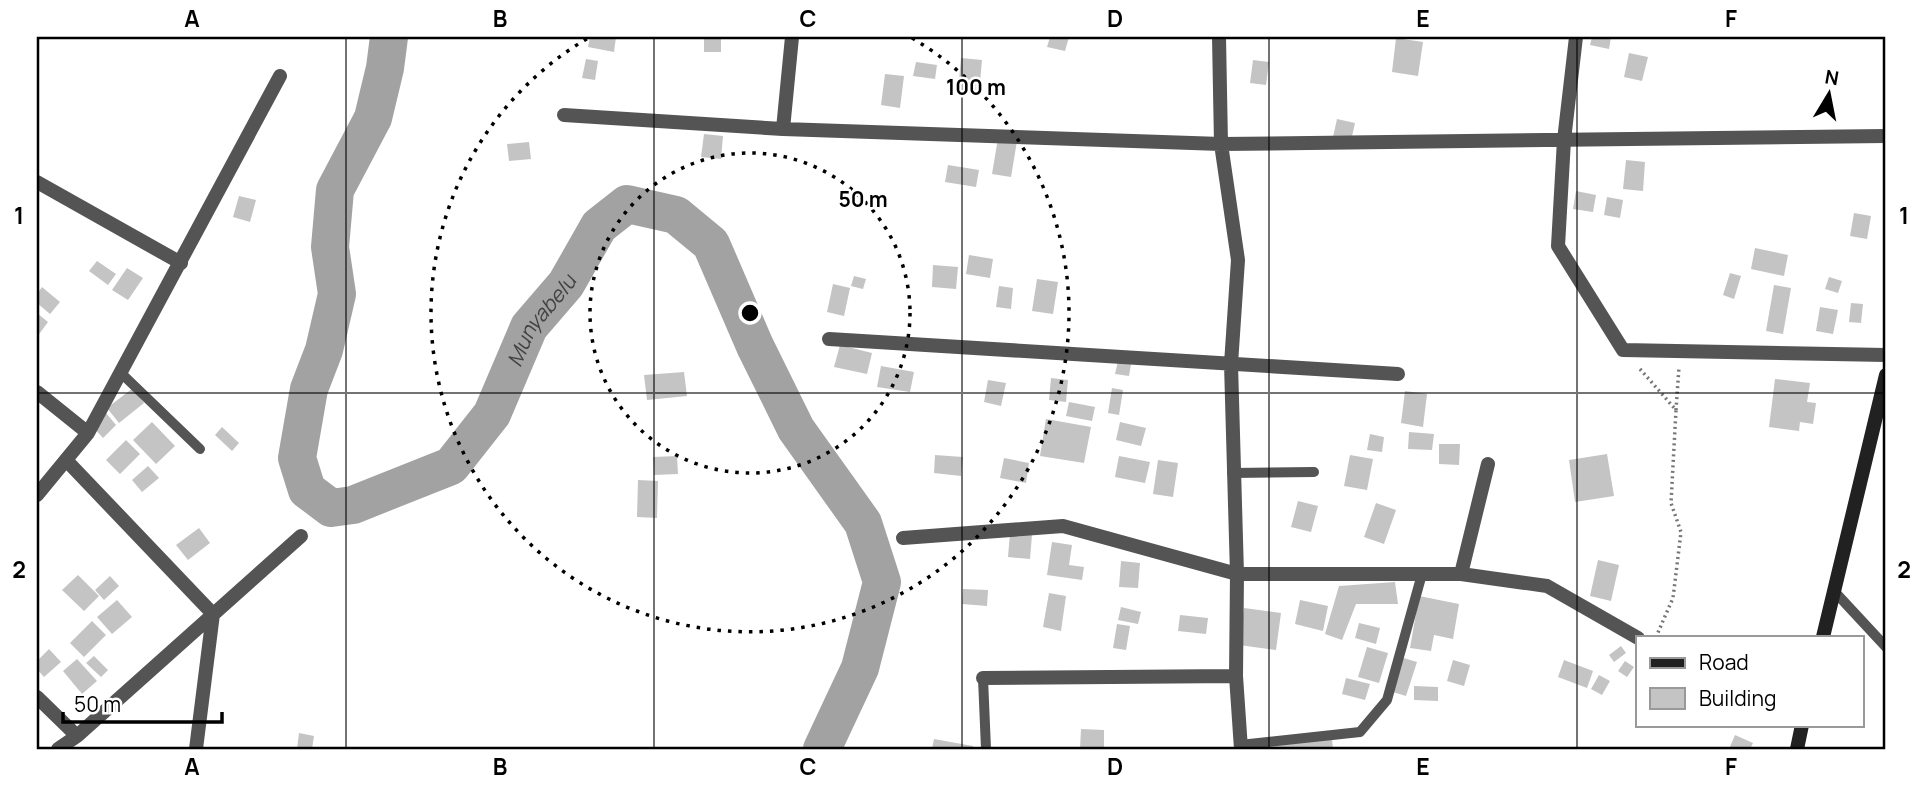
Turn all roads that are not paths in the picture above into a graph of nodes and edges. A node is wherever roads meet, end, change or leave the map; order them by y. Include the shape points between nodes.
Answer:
1 (792, 37) edge
2 (1219, 37) edge
3 (1576, 37) edge
4 (280, 76) dead end
5 (564, 115) dead end
6 (783, 129) junction
7 (1886, 136) edge
8 (1564, 140) junction
9 (1220, 144) junction
10 (37, 182) edge
11 (181, 263) junction
12 (829, 339) dead end
13 (1886, 355) edge
14 (1231, 364) junction
15 (122, 374) junction
16 (1398, 374) dead end
17 (1886, 375) edge
18 (37, 392) edge
19 (88, 433) junction
20 (200, 449) dead end
21 (67, 461) junction
22 (1488, 464) dead end
23 (1232, 472) junction
24 (1314, 472) dead end
25 (37, 495) edge
26 (301, 536) dead end
27 (904, 538) dead end
28 (1237, 574) junction
29 (1422, 574) junction
30 (1461, 574) junction
31 (1834, 591) junction
32 (213, 614) junction
33 (1823, 636) edge
34 (1636, 637) edge
35 (1886, 647) edge
36 (1236, 676) junction
37 (983, 678) joint
38 (37, 696) edge
39 (1797, 727) edge
40 (77, 736) junction
41 (1241, 747) edge
42 (58, 749) edge
43 (196, 749) edge
44 (986, 749) edge
45 (1797, 749) edge

1 - 6 street
2 - 9 street
3 - 8 street
4 - 11 street
5 - 6 street
6 - 9 street
7 - 8 street
8 - 9 street
8 - 13 street via 1558,246 1623,350
9 - 14 street via 1238,260
10 - 11 street
11 - 15 street
12 - 14 street
14 - 16 street
14 - 23 street
15 - 19 street
15 - 20 lane
17 - 31 street
18 - 19 street
19 - 21 street
21 - 25 street
21 - 32 street
22 - 30 street
23 - 24 lane
23 - 28 street
26 - 32 street
27 - 28 street via 1063,526
28 - 29 street
28 - 36 street
29 - 30 street
29 - 41 lane via 1387,700 1360,732
30 - 34 street via 1547,586
31 - 33 street
31 - 35 lane
32 - 40 street
32 - 43 street
36 - 37 street
36 - 41 street
37 - 44 lane
38 - 40 street
39 - 45 street
40 - 42 street

